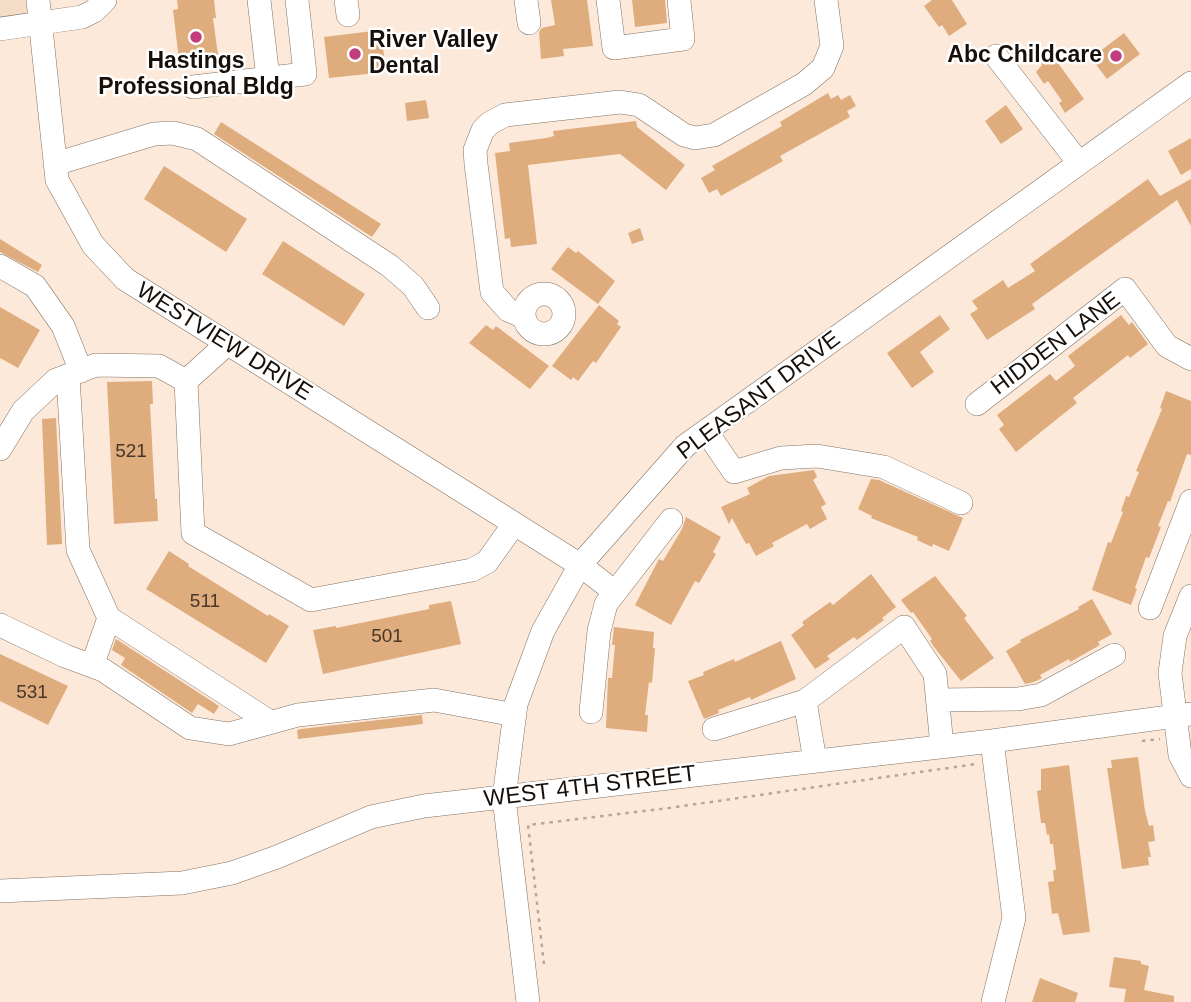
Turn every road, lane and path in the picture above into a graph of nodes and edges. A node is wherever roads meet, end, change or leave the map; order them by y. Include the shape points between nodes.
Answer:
1 (38, 0) edge
2 (105, 0) edge
3 (259, 0) edge
4 (297, 0) edge
5 (526, 0) edge
6 (608, 0) edge
7 (679, 0) edge
8 (827, 0) edge
9 (529, 23) dead end
10 (40, 24) junction
11 (0, 29) edge
12 (996, 56) dead end
13 (268, 78) junction
14 (1191, 83) edge
15 (193, 87) dead end
16 (1079, 163) junction
17 (55, 164) junction
18 (0, 266) edge
19 (428, 308) dead end
20 (524, 317) dead end
21 (227, 344) junction
22 (1191, 359) edge
23 (75, 373) junction
24 (186, 381) junction
25 (977, 404) dead end
26 (9, 414) edge
27 (706, 431) junction
28 (0, 449) edge
29 (1191, 501) edge
30 (961, 503) dead end
31 (671, 520) dead end
32 (514, 524) junction
33 (580, 565) junction
34 (615, 592) junction
35 (1191, 596) edge
36 (1150, 608) dead end
37 (110, 618) junction
38 (0, 625) edge
39 (1114, 655) dead end
40 (92, 666) junction
41 (939, 700) junction
42 (805, 701) junction
43 (591, 712) dead end
44 (515, 715) junction
45 (270, 722) junction
46 (1181, 723) edge
47 (714, 729) dead end
48 (1140, 742) dead end
49 (942, 746) junction
50 (993, 751) junction
51 (815, 761) junction
52 (1191, 776) edge
53 (504, 799) junction
54 (0, 891) edge
55 (545, 975) dead end
56 (528, 1002) edge
57 (993, 1002) edge

1 - 10 street, WESTVIEW DRIVE
2 - 10 street via 82,17
3 - 13 street
4 - 13 street via 304,74
5 - 9 street
6 - 7 street via 614,48 683,39
8 - 20 street via 832,46 823,68 804,84 714,135 684,135 639,105 620,102 505,115 483,130 475,150 492,292 508,310
10 - 11 street
10 - 17 street, WESTVIEW DRIVE
12 - 16 street
13 - 15 street
14 - 16 street, PLEASANT DRIVE
16 - 27 street, PLEASANT DRIVE
17 - 19 street via 154,134 197,138 390,266 413,286
17 - 21 street, WESTVIEW DRIVE via 57,180 93,245 125,279
18 - 23 street via 35,286 63,326
21 - 24 street
21 - 32 street, WESTVIEW DRIVE
22 - 25 street, HIDDEN LANE via 1167,346 1125,289
23 - 24 street via 96,365 159,366
23 - 26 street via 56,380 23,411
23 - 37 street via 78,550
24 - 32 street via 193,534 311,600 472,570 487,562
26 - 28 street
27 - 30 street via 734,472 781,458 817,456 884,467
27 - 33 street, PLEASANT DRIVE via 685,446
29 - 36 street
31 - 34 street
32 - 33 street, WESTVIEW DRIVE
33 - 34 street, WESTVIEW DRIVE
33 - 44 street, PLEASANT DRIVE via 543,631
34 - 43 street via 606,604 599,631
35 - 46 street via 1175,636 1170,673
37 - 40 street
37 - 45 street
38 - 40 street
39 - 41 street via 1041,695
40 - 45 street via 190,728 229,734
41 - 42 street via 935,674 904,627
41 - 49 street
42 - 47 street
42 - 51 street
44 - 45 street via 434,700
44 - 53 street, PLEASANT DRIVE
46 - 48 path
46 - 50 street, WEST 4TH STREET
46 - 52 street via 1180,755
49 - 50 street, WEST 4TH STREET
49 - 51 street, WEST 4TH STREET
50 - 55 path via 669,808 528,825
50 - 57 street via 1014,918
51 - 53 street, WEST 4TH STREET
53 - 54 street, WEST 4TH STREET via 424,806 370,817 232,873 182,883
53 - 56 street, PLEASANT DRIVE

